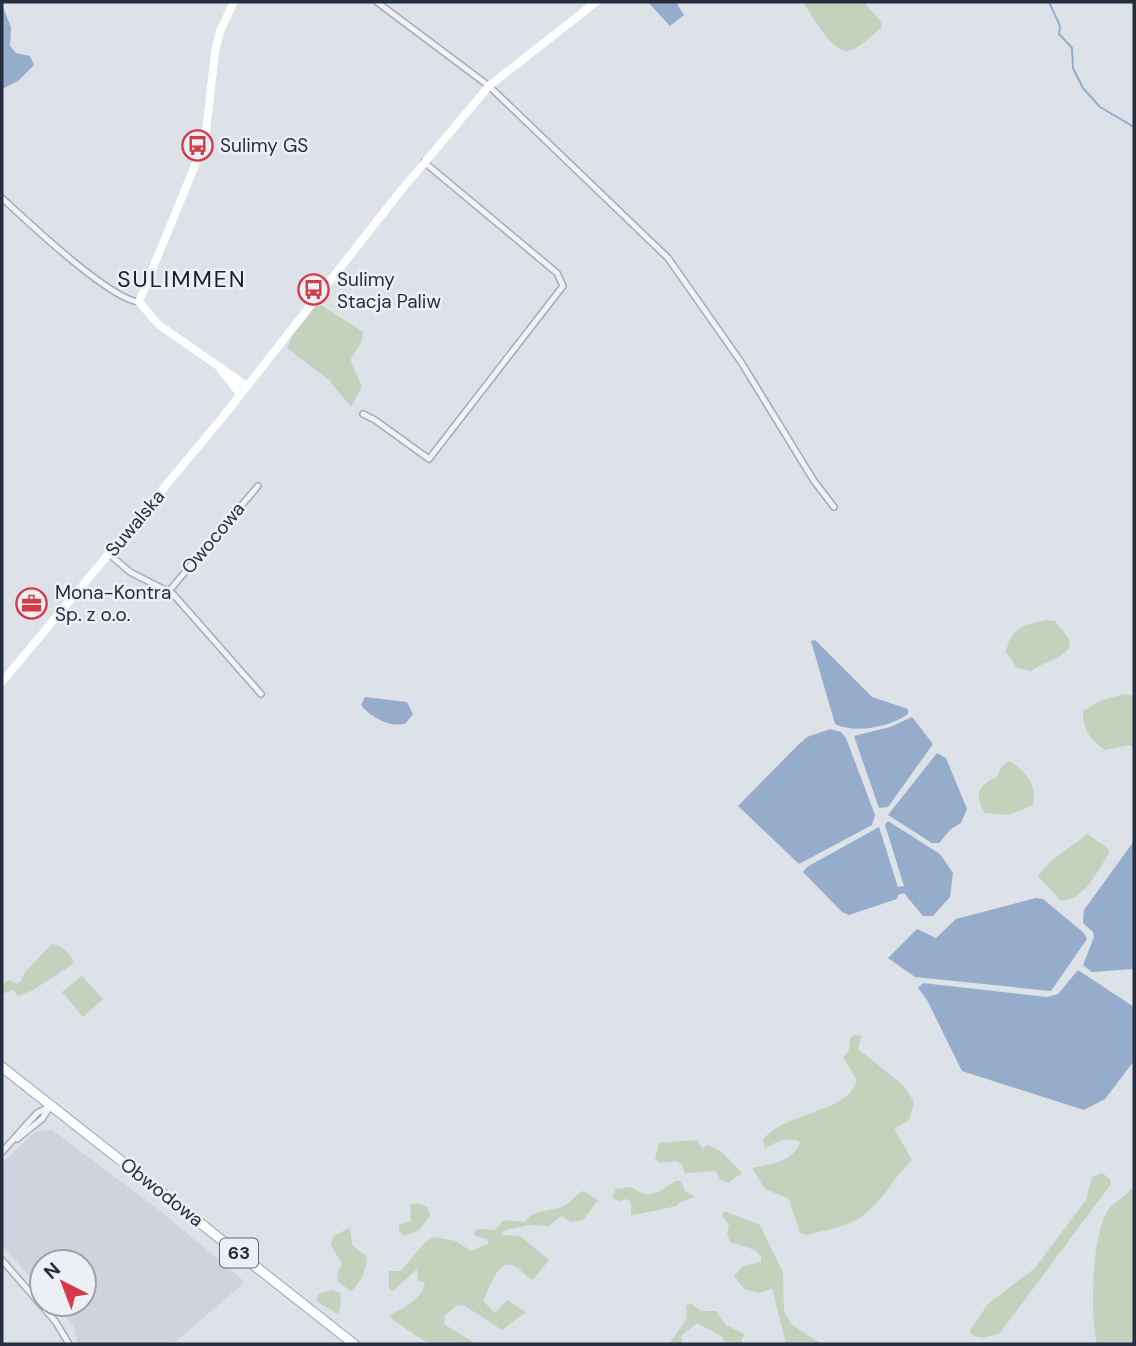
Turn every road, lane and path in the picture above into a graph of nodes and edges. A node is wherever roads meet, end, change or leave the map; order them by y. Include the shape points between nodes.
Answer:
1 (234, 2) edge
2 (377, 2) edge
3 (596, 2) edge
4 (489, 86) junction
5 (424, 162) junction
6 (2, 198) edge
7 (139, 302) junction
8 (221, 370) junction
9 (247, 386) junction
10 (240, 394) junction
11 (363, 414) dead end
12 (258, 486) dead end
13 (834, 507) dead end
14 (109, 554) junction
15 (169, 592) junction
16 (2, 682) edge
17 (261, 694) dead end
18 (2, 1067) edge
19 (51, 1105) junction
20 (2, 1152) edge
21 (2, 1260) edge
22 (69, 1344) edge
23 (354, 1344) edge

1 - 7 street via 215,52 202,150
2 - 4 street
3 - 4 street, Suwalska
4 - 5 street, Suwalska
4 - 13 street via 652,241 683,277
5 - 9 street, Suwalska
5 - 11 street via 557,273 563,286 429,459
6 - 7 street via 90,273 130,301
7 - 8 street via 151,319
8 - 9 street
8 - 10 street
9 - 10 street, Suwalska
10 - 14 street, Suwalska
12 - 15 street, Owocowa
14 - 15 street via 130,572
14 - 16 street, Suwalska
15 - 17 street
18 - 19 main road, Obwodowa / 63
19 - 20 street via 37,1113
19 - 23 main road, Obwodowa / 63
21 - 22 street

